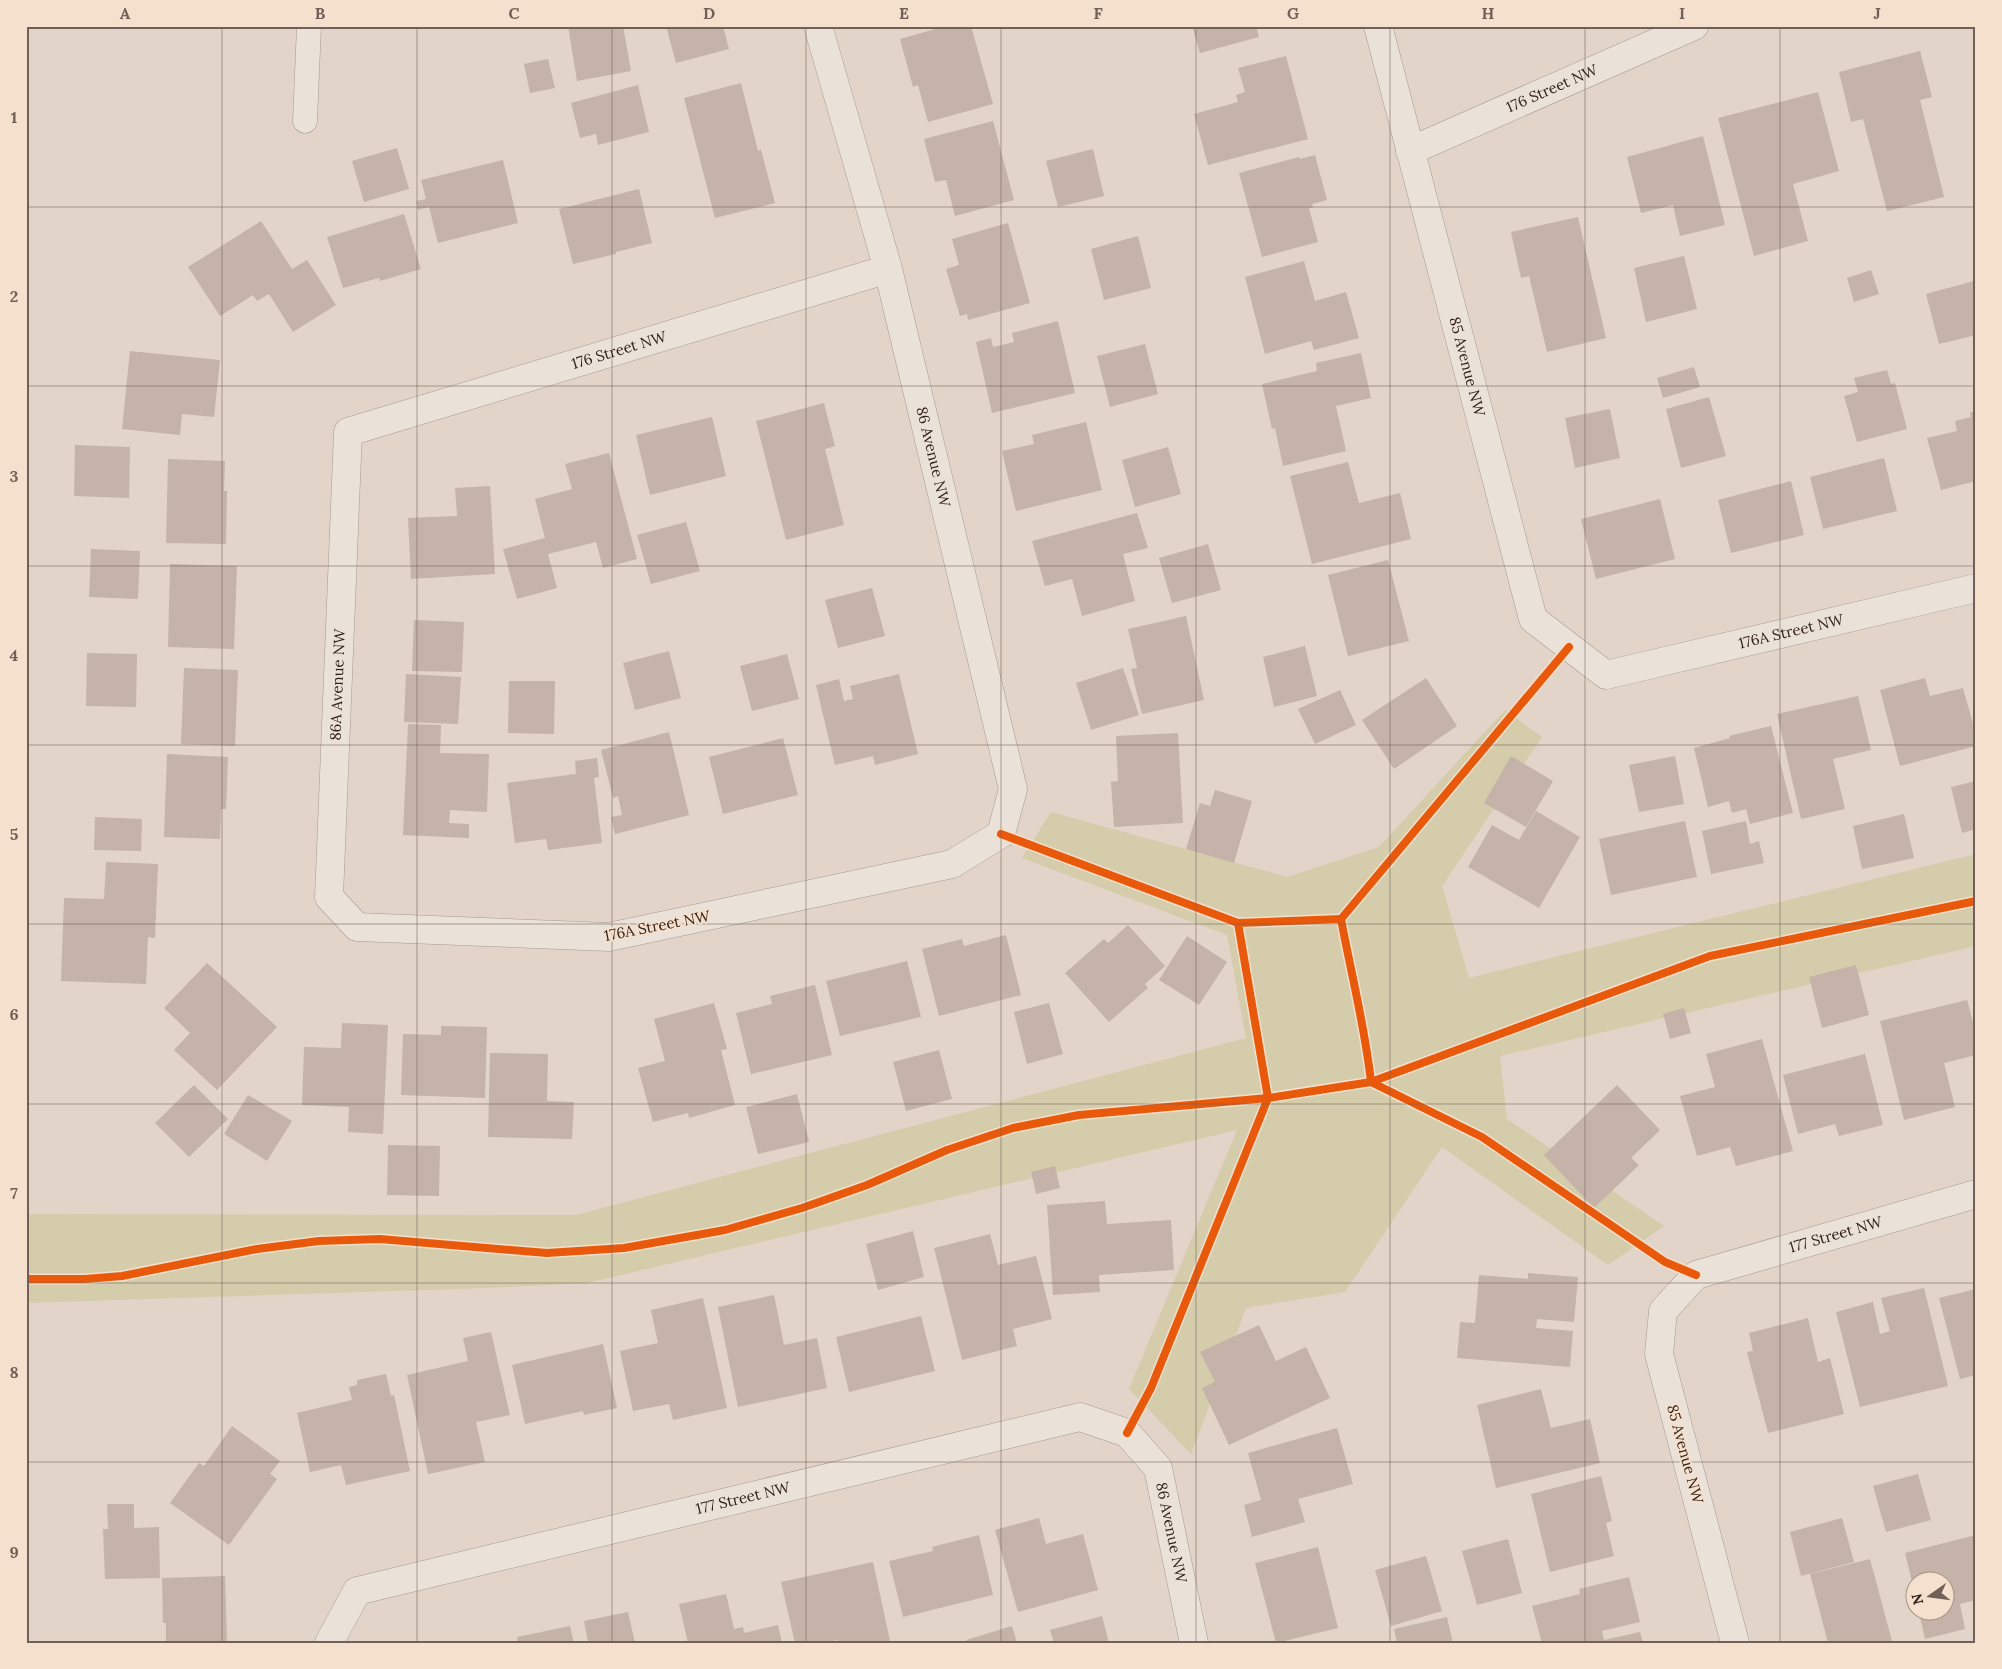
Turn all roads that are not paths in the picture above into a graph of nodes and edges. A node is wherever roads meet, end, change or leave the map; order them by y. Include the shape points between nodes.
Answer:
1 (309, 26) edge
2 (818, 26) edge
3 (1378, 26) edge
4 (1694, 26) edge
5 (305, 121) dead end
6 (1410, 151) junction
7 (888, 270) junction
8 (348, 432) joint
9 (1976, 588) edge
10 (1606, 675) joint
11 (952, 864) joint
12 (357, 927) joint
13 (1976, 1194) edge
14 (1696, 1275) joint
15 (1127, 1433) joint
16 (329, 1643) edge
17 (1194, 1643) edge
18 (1735, 1643) edge

1 - 5 lane
2 - 7 street, 86 Avenue NW
3 - 6 street, 85 Avenue NW
4 - 6 street, 176 Street NW
6 - 10 street, 85 Avenue NW via 1533,620
7 - 8 street, 176 Street NW
7 - 11 street, 86 Avenue NW via 1013,789 1001,834
8 - 12 street, 86A Avenue NW via 329,897
9 - 10 street, 176A Street NW
11 - 12 street, 176A Street NW via 610,937
13 - 14 street, 177 Street NW
14 - 18 street, 85 Avenue NW via 1663,1311 1659,1354
15 - 16 street, 177 Street NW via 1080,1417 357,1591
15 - 17 street, 86 Avenue NW via 1158,1468

